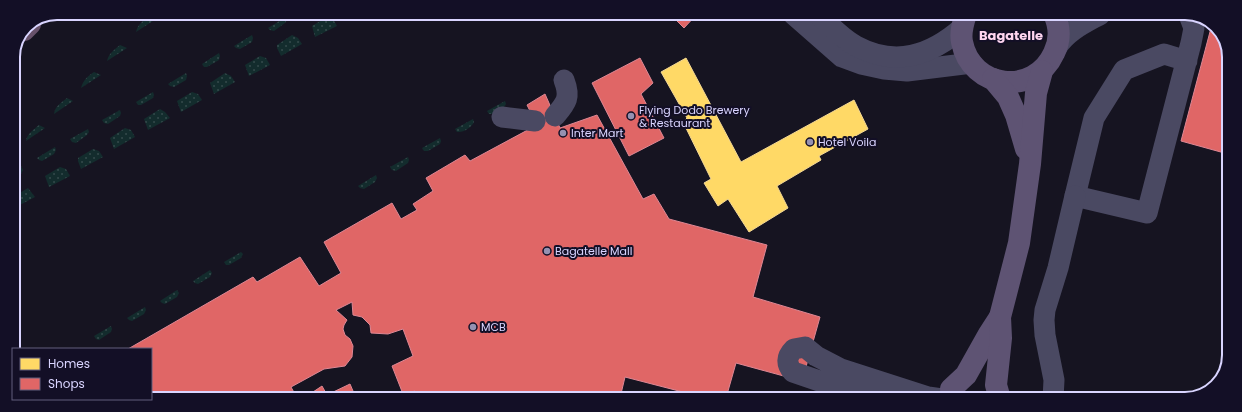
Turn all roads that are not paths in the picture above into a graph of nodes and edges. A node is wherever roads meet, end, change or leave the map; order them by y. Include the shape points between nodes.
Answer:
1 (800, 20) edge
2 (824, 20) edge
3 (1057, 20) edge
4 (1091, 20) edge
5 (1191, 20) edge
6 (964, 21) edge
7 (1057, 47) junction
8 (1187, 61) junction
9 (972, 63) junction
10 (1042, 70) junction
11 (993, 79) junction
12 (564, 80) dead end
13 (502, 117) dead end
14 (1030, 164) junction
15 (1075, 196) junction
16 (1000, 317) junction
17 (852, 392) edge
18 (912, 392) edge
19 (949, 392) edge
20 (951, 392) edge
21 (992, 392) edge
22 (998, 392) edge
23 (1053, 392) edge

1 - 9 street via 842,57 861,64 907,71
2 - 6 street via 854,45 871,53 908,57 950,38
3 - 7 main road
4 - 7 street via 1061,40
5 - 8 street via 1194,28
6 - 9 main road via 962,41 965,53
7 - 10 main road via 1051,60
8 - 15 street via 1164,54 1124,70 1094,118
8 - 15 street via 1148,213
9 - 11 main road via 981,73
10 - 11 main road via 1018,82
10 - 14 main road via 1036,93
11 - 14 main road via 1008,97 1016,115
12 - 13 street via 568,89 566,103 545,119
14 - 16 main road via 1019,243
15 - 23 street via 1044,315 1045,335 1054,380
16 - 19 main road via 966,375
16 - 22 main road
17 - 18 street via 793,372 787,361 790,354 794,349 805,347 841,369
20 - 21 main road via 962,385 974,384 986,387

